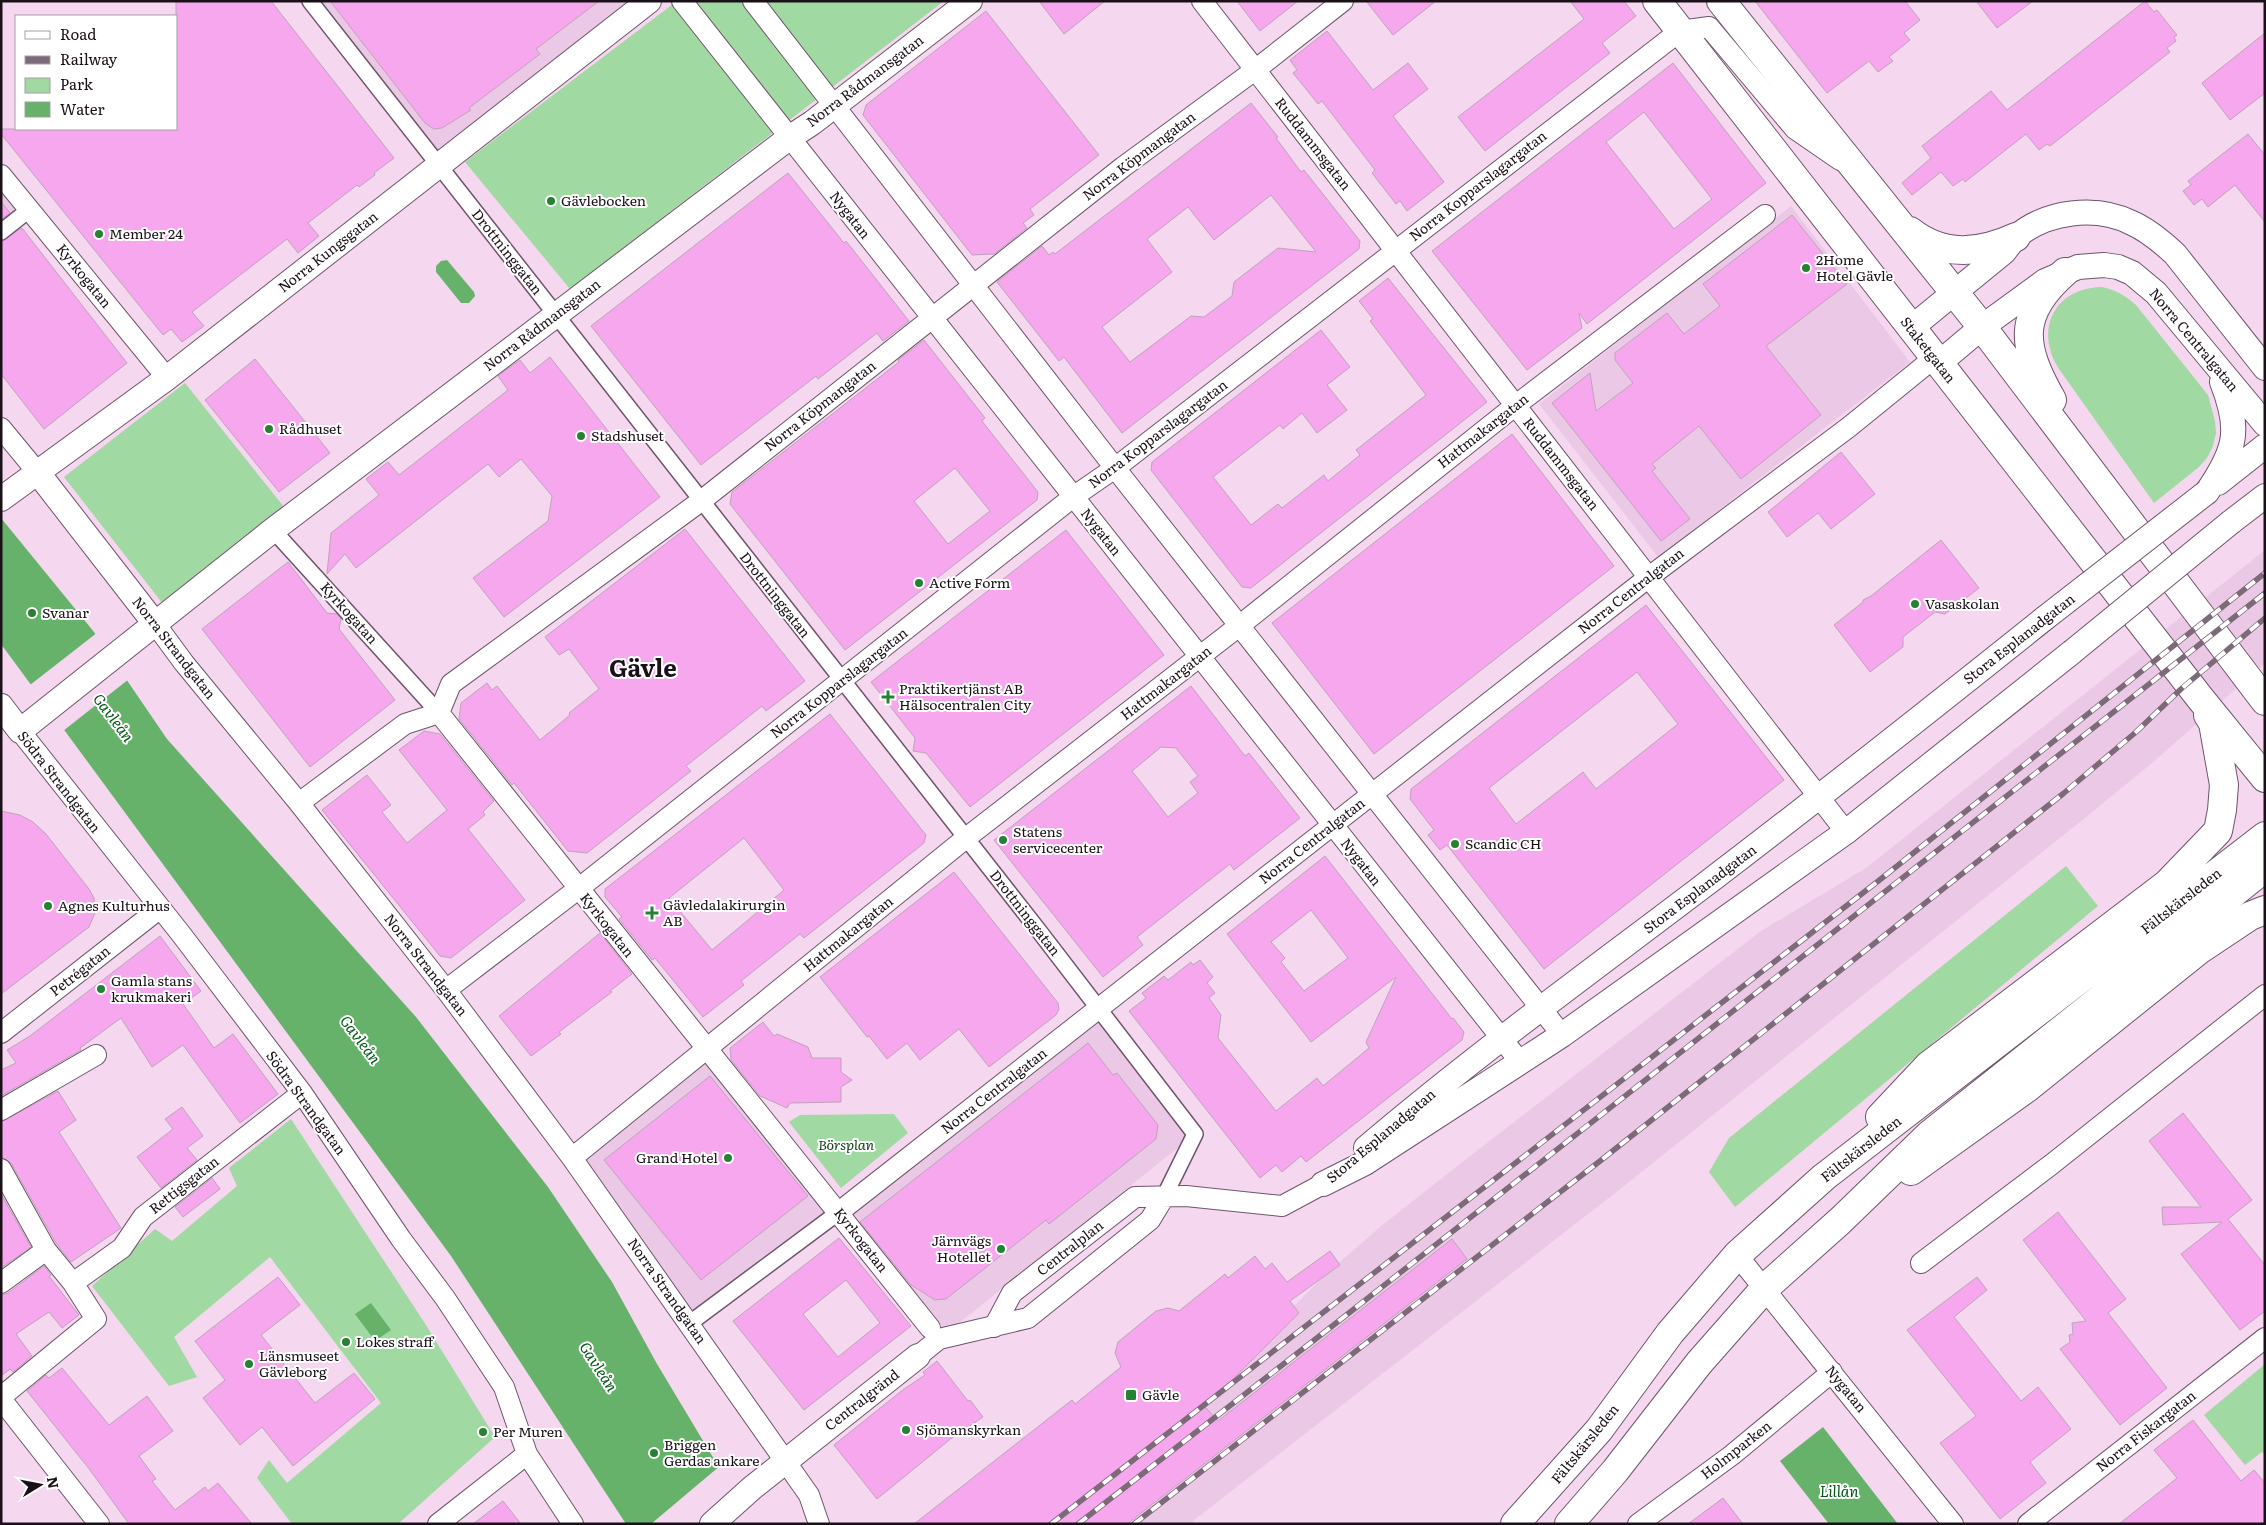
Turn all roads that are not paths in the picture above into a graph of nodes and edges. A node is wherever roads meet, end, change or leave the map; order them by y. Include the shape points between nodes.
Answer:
1 (310, 1) edge
2 (649, 1) edge
3 (682, 1) edge
4 (752, 1) edge
5 (970, 1) edge
6 (1202, 1) edge
7 (1343, 1) edge
8 (1657, 1) edge
9 (1721, 1) edge
10 (1680, 31) junction
11 (1256, 70) junction
12 (834, 106) junction
13 (789, 138) junction
14 (439, 166) junction
15 (1, 174) edge
16 (1862, 175) junction
17 (30, 209) junction
18 (1765, 216) dead end
19 (1898, 220) junction
20 (1, 232) edge
21 (2016, 237) junction
22 (1395, 250) junction
23 (2065, 272) junction
24 (973, 285) junction
25 (1955, 294) junction
26 (555, 314) junction
27 (932, 318) junction
28 (1982, 327) junction
29 (1911, 328) junction
30 (2256, 350) edge
31 (1936, 361) junction
32 (2217, 368) junction
33 (2265, 368) edge
34 (167, 378) junction
35 (1516, 405) junction
36 (2265, 424) edge
37 (1, 428) edge
38 (2265, 446) edge
39 (1115, 468) junction
40 (2089, 470) junction
41 (38, 473) junction
42 (2207, 492) junction
43 (2265, 496) edge
44 (1073, 497) junction
45 (2, 498) edge
46 (701, 501) junction
47 (273, 530) junction
48 (1648, 577) junction
49 (156, 625) junction
50 (1239, 626) junction
51 (1200, 657) junction
52 (843, 681) junction
53 (2200, 698) junction
54 (2265, 702) edge
55 (1, 706) edge
56 (439, 713) junction
57 (20, 732) junction
58 (2265, 778) edge
59 (1372, 794) junction
60 (1820, 798) junction
61 (299, 803) junction
62 (1332, 825) junction
63 (1846, 832) junction
64 (2265, 836) edge
65 (966, 838) junction
66 (2248, 870) edge
67 (578, 889) junction
68 (159, 909) junction
69 (2265, 910) edge
70 (446, 990) junction
71 (2265, 995) edge
72 (1098, 1009) junction
73 (1542, 1009) junction
74 (1, 1033) edge
75 (1562, 1035) junction
76 (1502, 1039) junction
77 (706, 1050) junction
78 (96, 1055) dead end
79 (1521, 1063) junction
80 (302, 1093) junction
81 (1, 1110) edge
82 (572, 1158) junction
83 (1, 1168) edge
84 (1824, 1178) junction
85 (1323, 1184) junction
86 (1164, 1197) junction
87 (839, 1212) junction
88 (1840, 1221) junction
89 (46, 1250) junction
90 (1737, 1255) junction
91 (1921, 1263) dead end
92 (1, 1283) edge
93 (73, 1283) junction
94 (1765, 1288) junction
95 (690, 1324) junction
96 (994, 1327) junction
97 (934, 1334) junction
98 (2265, 1338) edge
99 (918, 1356) joint
100 (1832, 1372) junction
101 (1, 1398) edge
102 (527, 1454) junction
103 (784, 1462) junction
104 (99, 1524) edge
105 (438, 1524) edge
106 (573, 1524) edge
107 (712, 1524) edge
108 (820, 1524) edge
109 (1516, 1524) edge
110 (1569, 1524) edge
111 (1638, 1524) edge
112 (1953, 1524) edge
113 (2028, 1524) edge

1 - 14 street, Drottninggatan
2 - 14 street, Norra Kungsgatan
3 - 13 street, Nygatan
4 - 12 street
5 - 12 street, Norra Rådmansgatan
6 - 11 street, Ruddammsgatan
7 - 11 street, Norra Köpmangatan
8 - 10 main road, Staketgatan
9 - 16 main road
10 - 16 street, Norra Kopparslagargatan via 1709,27 1795,128
10 - 22 street, Norra Kopparslagargatan
10 - 29 main road, Staketgatan
11 - 22 street, Ruddammsgatan
11 - 24 street, Norra Köpmangatan via 1123,167
12 - 13 street, Norra Rådmansgatan
12 - 24 street
13 - 26 street, Norra Rådmansgatan
13 - 27 street, Nygatan
14 - 26 street, Drottninggatan
14 - 34 street, Norra Kungsgatan
15 - 17 street, Kyrkogatan
16 - 19 main road
17 - 20 street
17 - 34 street, Kyrkogatan
18 - 35 street, Hattmakargatan
19 - 21 main road via 1935,246 1951,250 1982,249
19 - 25 main road
21 - 25 street via 2004,252
21 - 30 street via 2034,226 2070,214 2104,214 2132,223 2163,242 2175,254
22 - 35 street, Ruddammsgatan
22 - 39 street, Norra Kopparslagargatan
23 - 28 street, Norra Centralgatan via 2044,281
23 - 32 street, Norra Centralgatan via 2078,267 2104,265 2132,273 2156,293
23 - 40 main road via 2049,286 2033,312 2029,324 2029,350 2042,382
24 - 27 street, Norra Köpmangatan
24 - 39 street
25 - 28 main road
25 - 29 street
26 - 46 street, Drottninggatan
26 - 47 street, Norra Rådmansgatan
27 - 44 street, Nygatan
27 - 46 street, Norra Köpmangatan
28 - 31 street, Norra Centralgatan
28 - 40 main road
29 - 31 main road, Staketgatan
30 - 33 street
31 - 48 street, Norra Centralgatan
31 - 53 main road, Staketgatan
32 - 36 street, Norra Centralgatan
32 - 42 street via 2234,415 2234,432 2227,461
34 - 41 street, Norra Kungsgatan
35 - 48 street, Ruddammsgatan
35 - 50 street, Hattmakargatan
37 - 41 street, Norra Strandgatan
38 - 42 street, Stora Esplanadgatan
39 - 44 street, Norra Kopparslagargatan
39 - 50 street
40 - 54 main road
41 - 45 street, Norra Kungsgatan
41 - 49 street, Norra Strandgatan
42 - 60 street, Stora Esplanadgatan, bridge
43 - 63 street, Stora Esplanadgatan, bridge
44 - 51 street, Nygatan
44 - 52 street, Norra Kopparslagargatan
46 - 52 street, Drottninggatan
46 - 56 street, Norra Köpmangatan via 451,684
47 - 49 street, Norra Rådmansgatan
47 - 56 street, Kyrkogatan
48 - 59 street, Norra Centralgatan
48 - 60 street, Ruddammsgatan
49 - 57 street, Norra Rådmansgatan
49 - 61 street, Norra Strandgatan
50 - 51 street, Hattmakargatan
50 - 59 street
51 - 62 street, Nygatan
51 - 65 street, Hattmakargatan
52 - 65 street, Drottninggatan
52 - 67 street, Norra Kopparslagargatan
53 - 58 main road
53 - 84 main road via 2213,723 2224,785 2218,831 2167,884 1928,1066
55 - 57 street, Södra Strandgatan
56 - 61 street via 405,724
56 - 67 street, Kyrkogatan
57 - 68 street, Södra Strandgatan
59 - 62 street, Norra Centralgatan
59 - 73 street
60 - 63 street, Ruddammsgatan
60 - 73 street, Stora Esplanadgatan
61 - 70 street, Norra Strandgatan
62 - 72 street, Norra Centralgatan
62 - 76 street, Nygatan
63 - 75 street, Stora Esplanadgatan
64 - 66 main road, Fältskärsleden
65 - 72 street, Drottninggatan
65 - 77 street, Hattmakargatan
66 - 84 main road, Fältskärsleden
66 - 88 main road, Fältskärsleden via 1929,1135
67 - 70 street, Norra Kopparslagargatan
67 - 77 street, Kyrkogatan
68 - 74 street, Petrégatan
68 - 80 street, Södra Strandgatan
69 - 88 main road via 2250,916 2199,950 2027,1088
70 - 82 street, Norra Strandgatan
71 - 91 street
72 - 86 street, Drottninggatan via 1195,1134
72 - 87 street, Norra Centralgatan
73 - 75 street
73 - 76 street, Stora Esplanadgatan
75 - 79 street, Stora Esplanadgatan
76 - 79 street, Nygatan
76 - 85 street, Stora Esplanadgatan via 1415,1106
77 - 82 street, Hattmakargatan
77 - 87 street, Kyrkogatan
78 - 81 street
79 - 85 street, Stora Esplanadgatan via 1365,1164
80 - 93 street, Rettigsgatan via 143,1217 122,1248
80 - 102 street, Södra Strandgatan via 504,1387
82 - 95 street, Norra Strandgatan
83 - 89 street
84 - 90 main road, Fältskärsleden
85 - 86 street, Centralplan via 1282,1206 1186,1196
86 - 96 street, Centralplan via 1150,1220 1028,1318
86 - 96 street, Centralplan via 1135,1197 1012,1293
87 - 95 street, Norra Centralgatan
87 - 97 street, Kyrkogatan
88 - 94 main road, Fältskärsleden
89 - 92 street
89 - 93 street
90 - 94 street, Nygatan
90 - 109 main road, Fältskärsleden via 1670,1333 1599,1430
93 - 101 street via 96,1319
94 - 100 street, Nygatan
94 - 110 main road, Fältskärsleden via 1698,1363 1615,1471
95 - 103 street, Norra Strandgatan
96 - 97 street, Centralplan
97 - 99 street, Centralgränd
98 - 113 street, Norra Fiskargatan
99 - 103 street, Centralgränd
100 - 111 street, Holmparken via 1732,1455
100 - 112 street, Nygatan
101 - 104 street
102 - 105 street
102 - 106 street, Södra Strandgatan
103 - 107 street, Centralgränd
103 - 108 street, Norra Strandgatan via 809,1495

